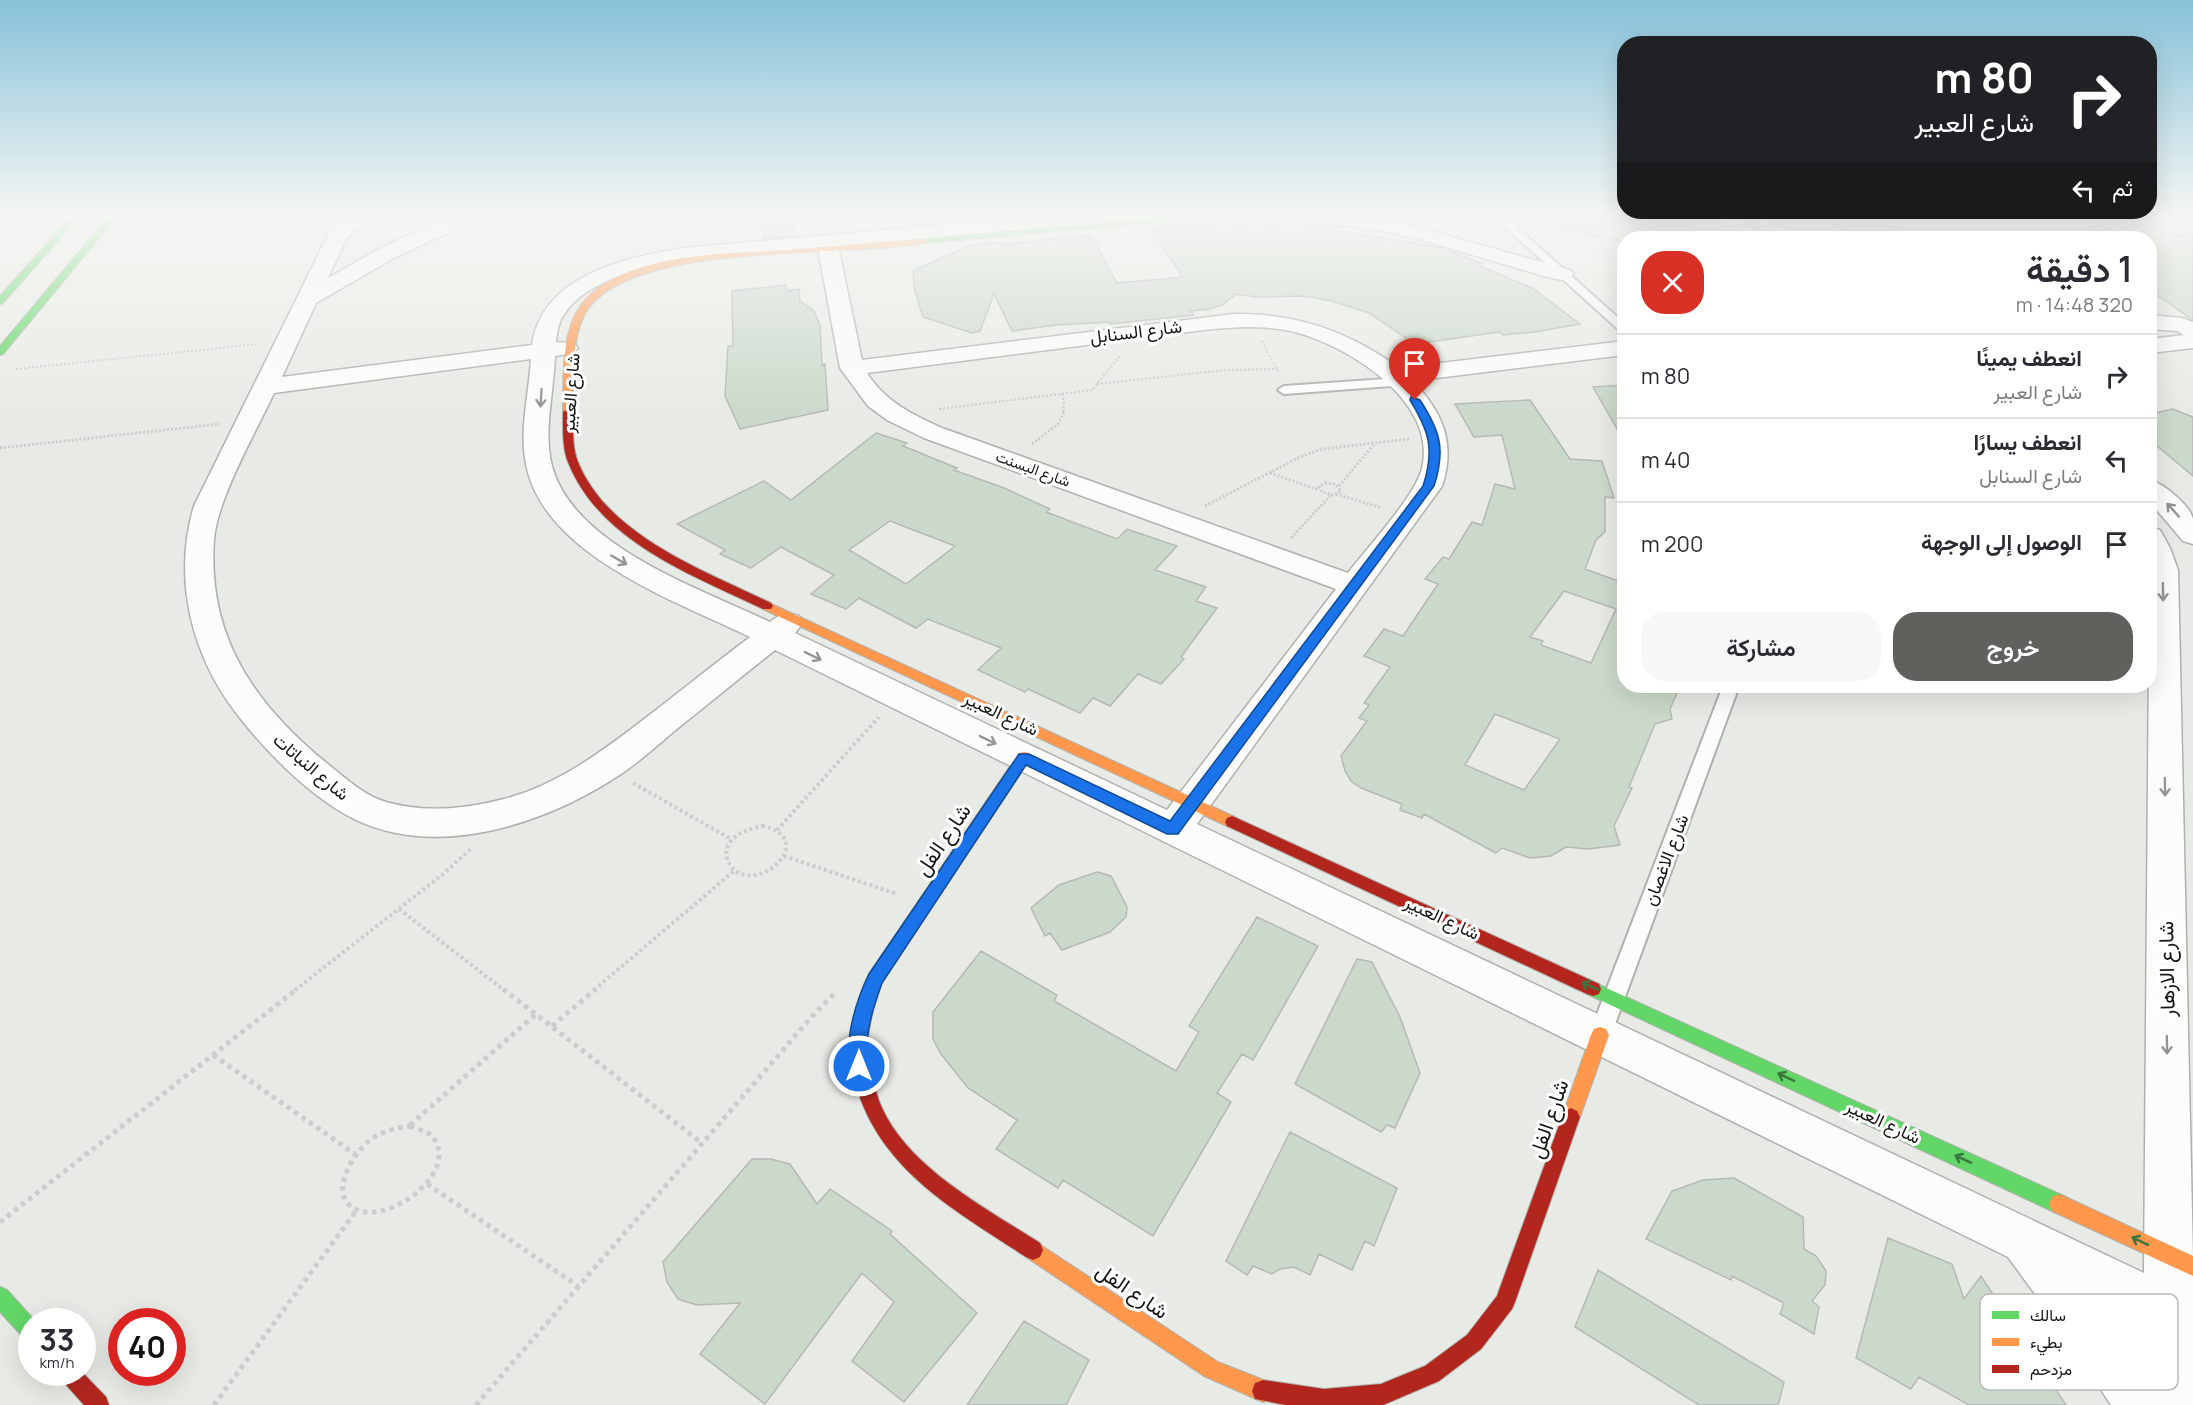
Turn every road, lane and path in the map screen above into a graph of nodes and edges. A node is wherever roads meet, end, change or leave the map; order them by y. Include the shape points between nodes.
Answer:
1 (19, 281) edge
2 (59, 281) edge
3 (316, 281) edge
4 (339, 281) edge
5 (596, 281) edge
6 (835, 281) edge
7 (1570, 281) edge
8 (306, 300) junction
9 (0, 301) edge
10 (1252, 320) junction
11 (1617, 323) edge
12 (2157, 323) edge
13 (2157, 330) edge
14 (2190, 330) edge
15 (1140, 331) junction
16 (286, 341) junction
17 (2157, 343) edge
18 (559, 349) junction
19 (1617, 349) edge
20 (0, 352) edge
21 (852, 368) junction
22 (12, 369) dead end
23 (1277, 369) junction
24 (1280, 375) dead end
25 (1398, 379) junction
26 (1097, 384) junction
27 (264, 387) junction
28 (1284, 390) dead end
29 (1062, 394) junction
30 (895, 415) junction
31 (248, 421) junction
32 (1433, 436) junction
33 (1039, 440) dead end
34 (1376, 443) junction
35 (0, 448) edge
36 (1269, 472) junction
37 (1339, 486) junction
38 (1319, 490) junction
39 (2157, 494) edge
40 (1334, 495) junction
41 (1409, 516) junction
42 (1176, 521) junction
43 (2193, 535) edge
44 (2157, 551) edge
45 (1274, 556) junction
46 (1356, 585) junction
47 (783, 628) junction
48 (2157, 658) edge
49 (1728, 693) edge
50 (898, 697) junction
51 (1024, 758) junction
52 (604, 767) junction
53 (1193, 802) junction
54 (1173, 829) junction
55 (777, 830) junction
56 (731, 839) junction
57 (784, 856) junction
58 (734, 871) junction
59 (442, 875) dead end
60 (926, 903) junction
61 (399, 909) junction
62 (875, 979) junction
63 (1614, 998) junction
64 (536, 1014) junction
65 (552, 1026) junction
66 (1600, 1035) junction
67 (213, 1055) junction
68 (410, 1126) junction
69 (702, 1143) junction
70 (355, 1154) junction
71 (427, 1184) junction
72 (357, 1211) junction
73 (0, 1222) edge
74 (2021, 1239) junction
75 (2181, 1260) edge
76 (578, 1286) junction
77 (2067, 1294) edge
78 (2135, 1294) edge
79 (0, 1297) edge
80 (2181, 1316) edge
81 (18, 1317) edge
82 (2178, 1340) edge
83 (81, 1386) edge
84 (2131, 1390) edge
85 (2172, 1390) edge
86 (98, 1405) edge
87 (214, 1405) edge
88 (476, 1405) edge
89 (2140, 1405) edge
90 (2170, 1405) edge

1 - 9 street
2 - 20 street
3 - 8 street, شارع النباتات
4 - 8 street
5 - 18 street, شارع العبير via 556,310 549,322
6 - 21 street, شارع البسنت
7 - 11 lane
8 - 16 street, شارع النباتات
10 - 15 street, شارع السنابل
10 - 23 path
10 - 25 street, شارع السنابل via 1297,325 1347,342
12 - 14 street
13 - 14 street
14 - 17 street
15 - 21 street, شارع السنابل
15 - 26 path
16 - 22 path
16 - 27 street, شارع النباتات
18 - 27 street
18 - 47 street, شارع العبير via 537,446 545,485 566,517 591,542 615,558
19 - 25 street
21 - 30 street, شارع البسنت via 862,387
23 - 24 path
23 - 26 path via 1225,370
25 - 28 lane
25 - 32 street, شارع السنابل via 1428,421
26 - 29 path via 1092,390
27 - 31 street, شارع النباتات
29 - 30 path
29 - 33 path via 1065,414
30 - 42 street, شارع البسنت via 933,433
31 - 35 path
31 - 52 street, شارع النباتات via 208,506 200,552 203,613 214,650 234,687 260,723 295,758 358,805 383,816 447,823 519,810 585,781
32 - 34 path
32 - 41 street, شارع السنابل via 1436,464 1429,486
34 - 36 path via 1323,449
34 - 37 path
36 - 38 path
36 - 42 path
37 - 38 path via 1325,483
37 - 40 path via 1341,491
38 - 40 path
43 -> 39 street
40 - 41 path
40 - 45 path
41 - 46 street, شارع السنابل
42 - 45 street, شارع البسنت
44 -> 48 street, شارع الازهار via 2163,570
45 - 46 street, شارع البسنت
46 - 53 street, شارع السنابل
47 -> 50 street, شارع العبير
47 - 52 street, شارع النباتات
47 - 53 street, شارع العبير
48 -> 75 street, شارع الازهار
49 - 63 lane, شارع الاغصان
50 -> 51 street, شارع العبير
50 - 55 path
51 - 54 street, شارع العبير
51 - 60 street, شارع الفل
52 - 56 path
53 - 54 street, شارع السنابل
63 -> 53 street, شارع العبير
54 - 66 street, شارع العبير
55 - 56 path via 750,828
55 - 57 path via 786,839
56 - 58 path via 724,857
57 - 58 path via 768,871 744,875
57 - 60 path
58 - 65 path
59 - 61 path
60 - 62 street, شارع الفل
61 - 64 path
61 - 67 path
62 - 66 street, شارع الفل via 859,1036 865,1096 878,1126 913,1168 1211,1369 1266,1392 1324,1400 1381,1395 1432,1374 1474,1342 1505,1302
62 - 69 path via 832,995
63 - 66 lane, شارع الاغصان
75 -> 63 street, شارع العبير
64 - 65 path
64 - 68 path
65 - 69 path
66 - 74 street, شارع العبير
67 - 70 path
67 - 73 path
68 - 70 path via 381,1133
68 - 71 path via 423,1128 438,1144 437,1164
69 - 76 path
70 - 72 path via 342,1181 347,1204
71 - 72 path via 384,1213
71 - 76 path
72 - 87 path
74 - 77 street
74 - 78 street, شارع العبير
75 - 80 street, شارع الازهار
76 - 88 path
79 - 81 street
80 - 82 street, شارع الازهار
83 - 86 street
84 - 89 street
85 - 90 street, شارع الازهار

